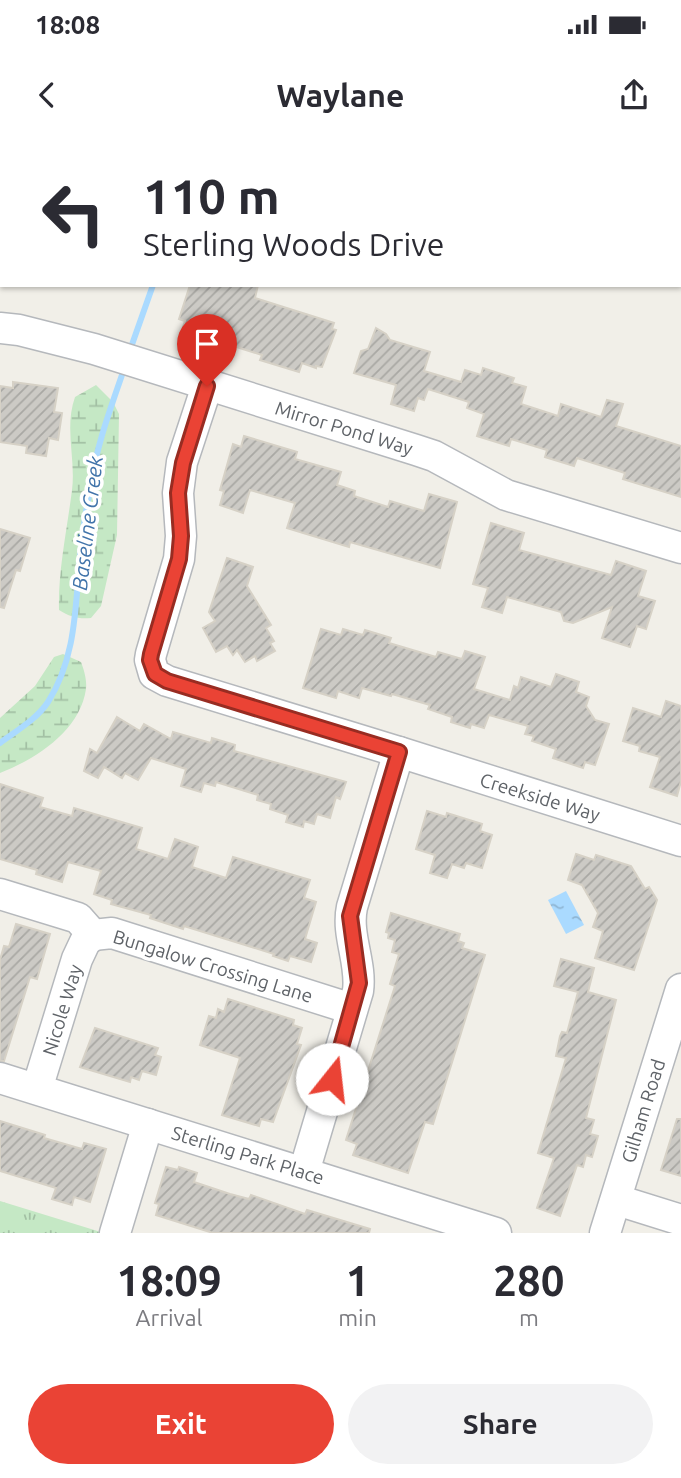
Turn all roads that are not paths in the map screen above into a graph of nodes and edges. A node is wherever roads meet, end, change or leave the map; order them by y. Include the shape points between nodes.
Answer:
1 (0, 328) edge
2 (207, 386) junction
3 (681, 548) edge
4 (399, 752) junction
5 (681, 841) edge
6 (0, 894) edge
7 (93, 935) junction
8 (681, 989) edge
9 (352, 1009) junction
10 (0, 1078) edge
11 (37, 1089) junction
12 (148, 1124) junction
13 (304, 1172) junction
14 (617, 1200) junction
15 (681, 1220) edge
16 (115, 1233) edge
17 (496, 1233) edge
18 (605, 1233) edge

1 - 2 street, Mirror Pond Way via 112,355
2 - 3 street, Mirror Pond Way via 434,456 506,495
2 - 4 street, Creekside Way via 183,463 178,493 181,547 151,654 155,674
4 - 5 street, Creekside Way
4 - 9 street via 350,916 359,983
6 - 7 street, Bungalow Crossing Lane via 78,918
7 - 9 street, Bungalow Crossing Lane via 112,933
7 - 11 street, Nicole Way via 77,959
8 - 14 street, Gilham Road
9 - 13 street
10 - 11 street, Sterling Park Place
11 - 12 street, Sterling Park Place
12 - 13 street, Sterling Park Place
12 - 16 street
13 - 17 street, Sterling Park Place
14 - 15 street
14 - 18 street, Gilham Road

